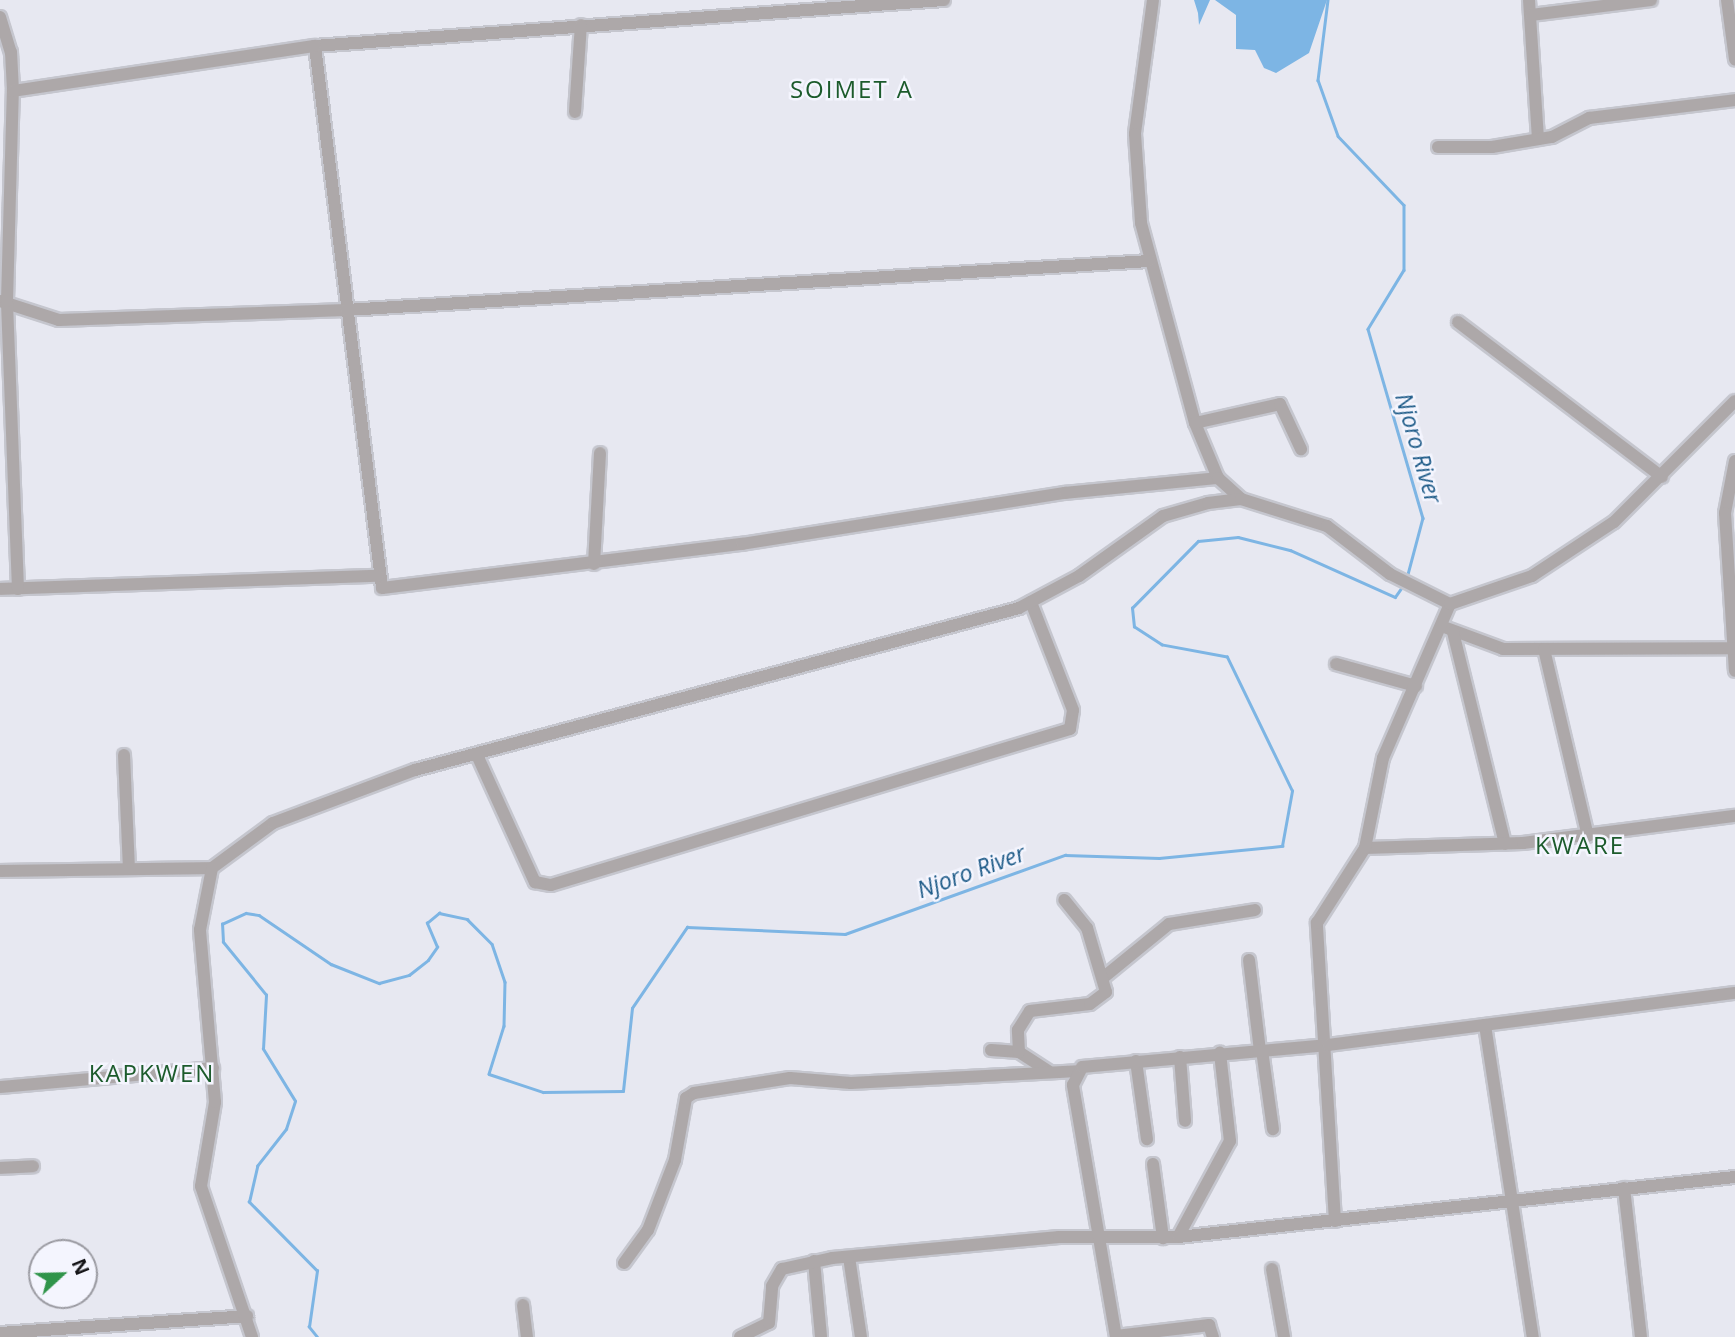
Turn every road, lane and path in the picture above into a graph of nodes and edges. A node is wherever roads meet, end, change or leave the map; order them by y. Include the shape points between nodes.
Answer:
1 (944, 0) edge
2 (1153, 0) edge
3 (1529, 0) edge
4 (1651, 0) edge
5 (1727, 0) edge
6 (1619, 2) edge
7 (778, 6) edge
8 (1531, 15) junction
9 (0, 17) edge
10 (582, 25) junction
11 (315, 46) junction
12 (1735, 59) edge
13 (13, 91) junction
14 (1735, 100) edge
15 (575, 112) dead end
16 (1538, 139) junction
17 (1438, 146) dead end
18 (1150, 261) junction
19 (4, 301) edge
20 (346, 310) junction
21 (1458, 322) dead end
22 (1735, 401) edge
23 (1195, 423) junction
24 (1301, 449) dead end
25 (600, 453) dead end
26 (1735, 462) edge
27 (1661, 477) junction
28 (1218, 478) junction
29 (1241, 499) junction
30 (594, 564) junction
31 (378, 576) junction
32 (0, 589) edge
33 (18, 589) junction
34 (1031, 603) junction
35 (1450, 604) junction
36 (1449, 630) junction
37 (1734, 644) edge
38 (1544, 649) junction
39 (1336, 664) dead end
40 (1735, 671) edge
41 (1416, 686) junction
42 (477, 754) junction
43 (124, 755) dead end
44 (1735, 816) edge
45 (1588, 836) junction
46 (1505, 844) junction
47 (1365, 848) junction
48 (212, 868) junction
49 (129, 869) junction
50 (0, 870) edge
51 (1064, 900) dead end
52 (1255, 910) dead end
53 (1248, 960) dead end
54 (1104, 977) junction
55 (1735, 993) edge
56 (1485, 1025) junction
57 (1328, 1045) junction
58 (991, 1050) dead end
59 (1261, 1050) junction
60 (1019, 1052) junction
61 (1220, 1053) junction
62 (1180, 1056) junction
63 (1136, 1061) junction
64 (213, 1068) junction
65 (1048, 1071) junction
66 (1078, 1071) junction
67 (0, 1087) edge
68 (1185, 1121) dead end
69 (1273, 1129) dead end
70 (1147, 1139) dead end
71 (1153, 1164) dead end
72 (33, 1166) dead end
73 (0, 1168) edge
74 (1735, 1177) edge
75 (1624, 1188) junction
76 (1511, 1198) junction
77 (1335, 1221) junction
78 (1178, 1237) junction
79 (1101, 1238) junction
80 (1163, 1238) junction
81 (849, 1257) junction
82 (814, 1261) junction
83 (624, 1263) dead end
84 (1272, 1269) dead end
85 (523, 1305) dead end
86 (247, 1315) junction
87 (0, 1333) edge
88 (49, 1333) edge
89 (1116, 1336) edge
90 (252, 1337) edge
91 (527, 1337) edge
92 (740, 1337) edge
93 (821, 1337) edge
94 (861, 1337) edge
95 (1213, 1337) edge
96 (1284, 1337) edge
97 (1533, 1337) edge
98 (1642, 1337) edge

1 - 7 street
2 - 18 street via 1135,134
3 - 8 street
4 - 6 street
5 - 12 street
6 - 8 street
7 - 10 street
8 - 16 street
9 - 13 street via 11,52
10 - 11 street
10 - 15 street
11 - 13 street
11 - 20 street
13 - 19 street
14 - 16 street via 1589,118
16 - 17 street via 1492,147
18 - 20 street
18 - 23 street
19 - 20 street via 32,316 58,320
19 - 33 street
20 - 31 street
21 - 27 street
22 - 27 street
23 - 24 street via 1280,404
23 - 28 street
25 - 30 street
26 - 37 street via 1725,513
27 - 35 street via 1614,522 1532,576
28 - 29 street
28 - 30 street via 1065,492
29 - 34 street via 1163,516
29 - 35 street via 1327,526 1390,574 1432,599
30 - 31 street via 382,588
31 - 33 street
32 - 33 street
34 - 42 street
34 - 42 street via 1073,710 1070,729 551,885 535,882
35 - 36 street
36 - 38 street via 1503,649
36 - 41 street
36 - 46 street
37 - 38 street
37 - 40 street
38 - 45 street
39 - 41 street
41 - 47 street via 1384,758
42 - 48 street via 311,804 252,836
43 - 49 street
44 - 45 street
45 - 46 street
46 - 47 street
47 - 57 street via 1317,923
48 - 49 street
48 - 64 street via 200,930
49 - 50 street
51 - 54 street via 1082,917
52 - 54 street via 1169,924
53 - 59 street
54 - 60 street via 1106,992 1090,1004 1026,1014 1018,1030
55 - 56 street
56 - 57 street
56 - 76 street
57 - 59 street
57 - 77 street
58 - 60 street
59 - 61 street
59 - 69 street
60 - 65 street
61 - 62 street
61 - 78 street via 1230,1141
62 - 63 street
62 - 68 street
63 - 66 street
63 - 70 street
64 - 67 street
64 - 86 street via 212,1132 201,1186
65 - 66 street
65 - 83 street via 851,1083 790,1078 694,1093 686,1098 675,1160 648,1230
66 - 79 street via 1073,1085
71 - 80 street
72 - 73 street
74 - 75 street
75 - 76 street
75 - 98 street
76 - 77 street
76 - 97 street
77 - 78 street
78 - 80 street
79 - 80 street
79 - 81 street
79 - 89 street
81 - 82 street
81 - 94 street
82 - 92 street via 774,1277 769,1323
82 - 93 street
84 - 96 street
85 - 91 street
86 - 88 street
86 - 90 street
87 - 88 street
89 - 95 street via 1209,1325

